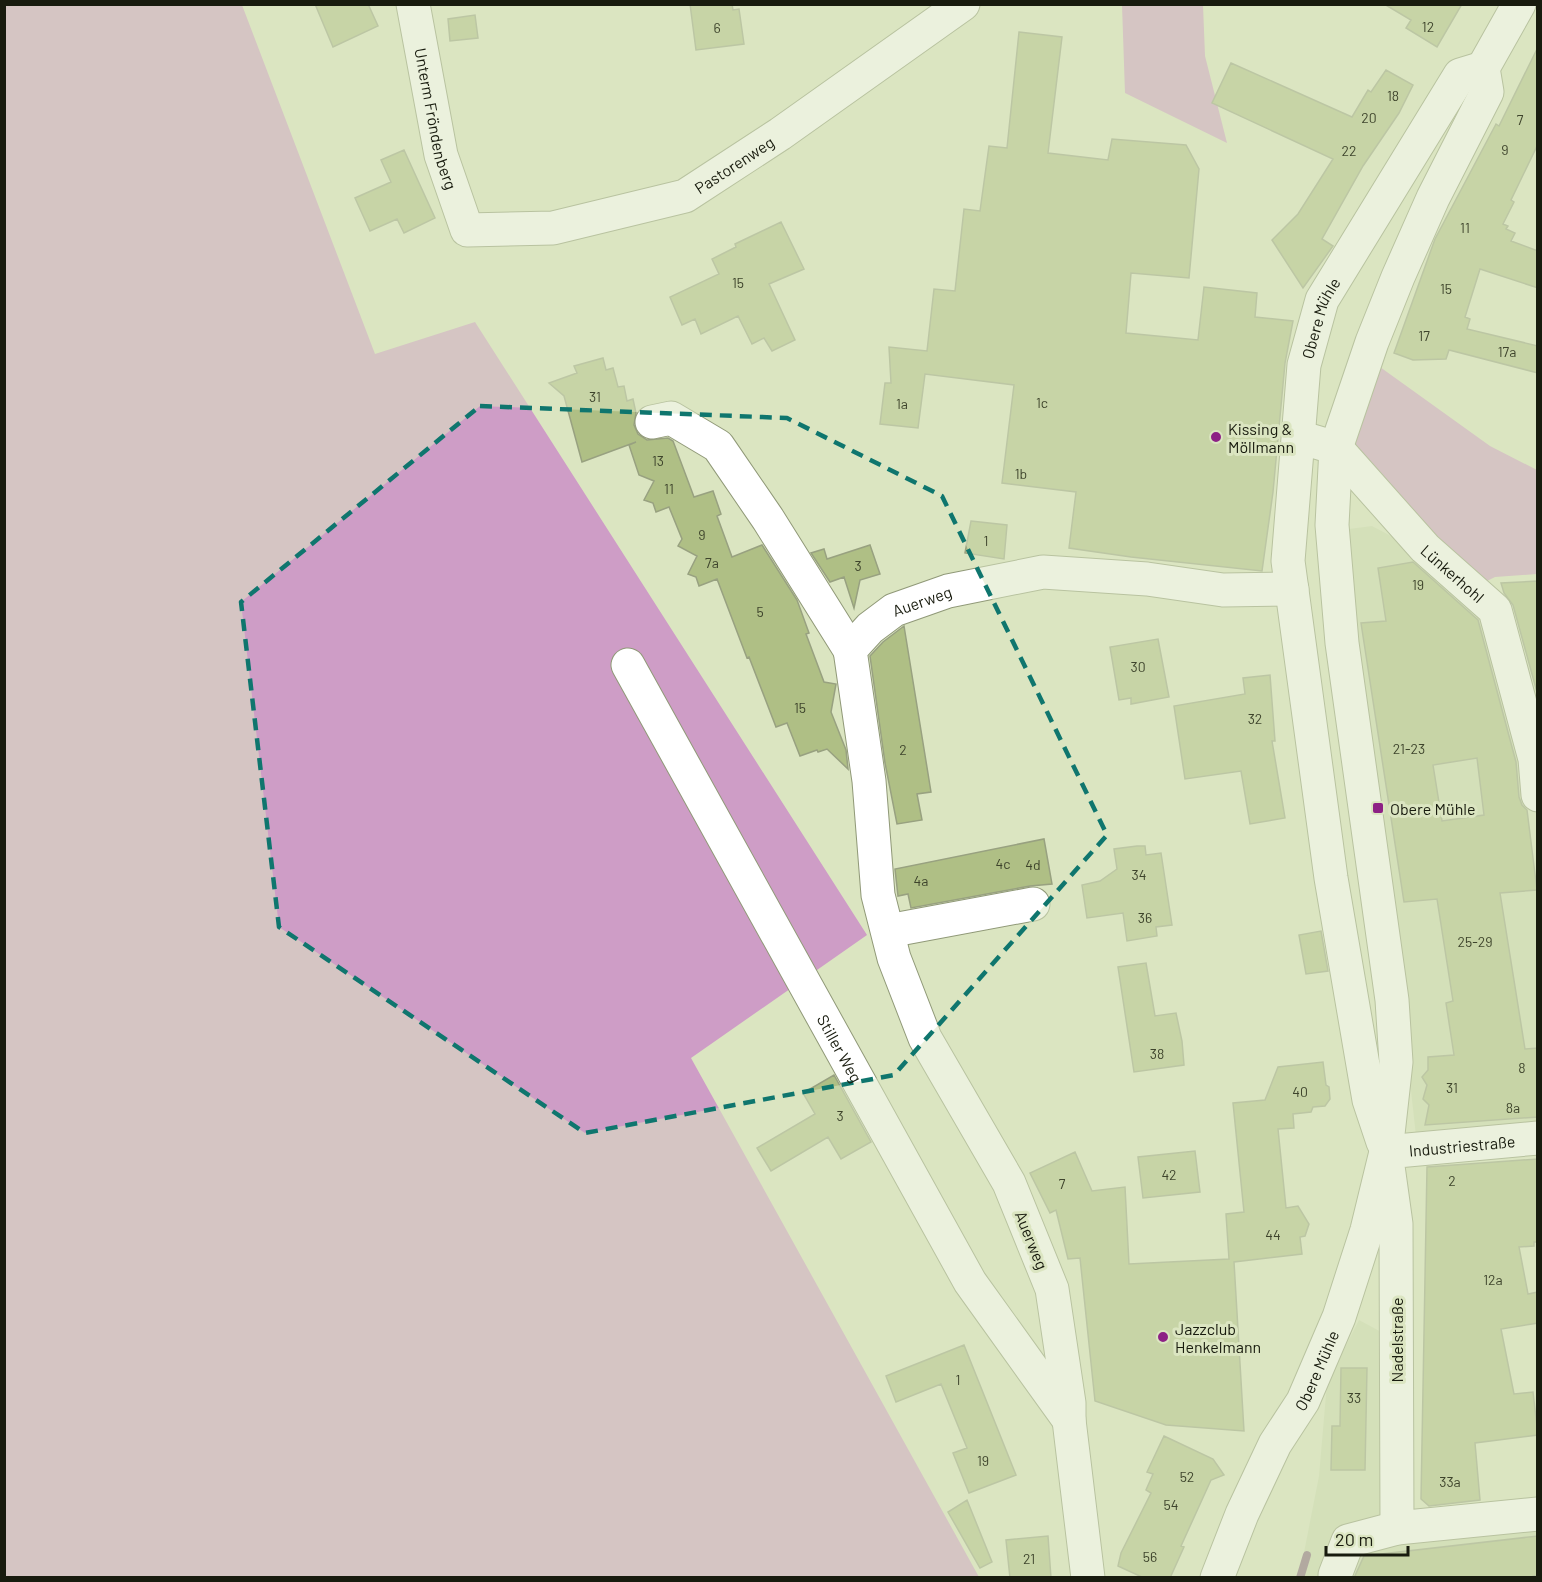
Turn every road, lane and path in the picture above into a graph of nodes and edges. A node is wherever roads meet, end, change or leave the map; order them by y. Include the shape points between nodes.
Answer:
1 (413, 4) edge
2 (963, 4) edge
3 (1519, 4) edge
4 (1483, 68) junction
5 (467, 230) joint
6 (652, 422) dead end
7 (1299, 436) junction
8 (1336, 448) junction
9 (1292, 589) junction
10 (850, 650) junction
11 (628, 665) dead end
12 (1538, 795) edge
13 (1033, 904) dead end
14 (888, 931) junction
15 (1538, 1138) edge
16 (1386, 1152) junction
17 (1069, 1420) junction
18 (1538, 1514) edge
19 (1397, 1528) junction
20 (1335, 1575) dead end
21 (1088, 1578) edge
22 (1217, 1578) edge

1 - 5 street, Unterm Fröndenberg via 441,155
2 - 5 street, Pastorenweg via 685,196 553,228
3 - 4 street
4 - 7 street, Obere Mühle via 1460,75 1322,300 1304,366
4 - 8 street, Obere Mühle via 1487,92 1432,198 1398,277
6 - 10 street via 671,418 718,446
7 - 8 street
7 - 9 street, Obere Mühle via 1288,561
8 - 12 street, Lünkerhohl via 1425,548 1495,610 1535,759
8 - 16 street, Obere Mühle via 1332,525 1342,643 1395,1042
9 - 10 street, Auerweg via 1223,590 1147,579 1043,572 948,591 894,610
9 - 16 street, Obere Mühle via 1331,878 1369,1100
10 - 14 street, Auerweg via 869,781 878,895
11 - 17 street, Stiller Weg via 970,1282
13 - 14 street
14 - 17 street, Auerweg via 894,958 925,1038 1009,1183 1052,1289 1070,1403
15 - 16 street, Industriestraße
16 - 19 street, Nadelstraße via 1396,1224
16 - 22 street, Obere Mühle via 1367,1230 1339,1317 1303,1401 1275,1444 1242,1514
17 - 21 street, Auerweg
18 - 19 street
19 - 20 street via 1348,1541

